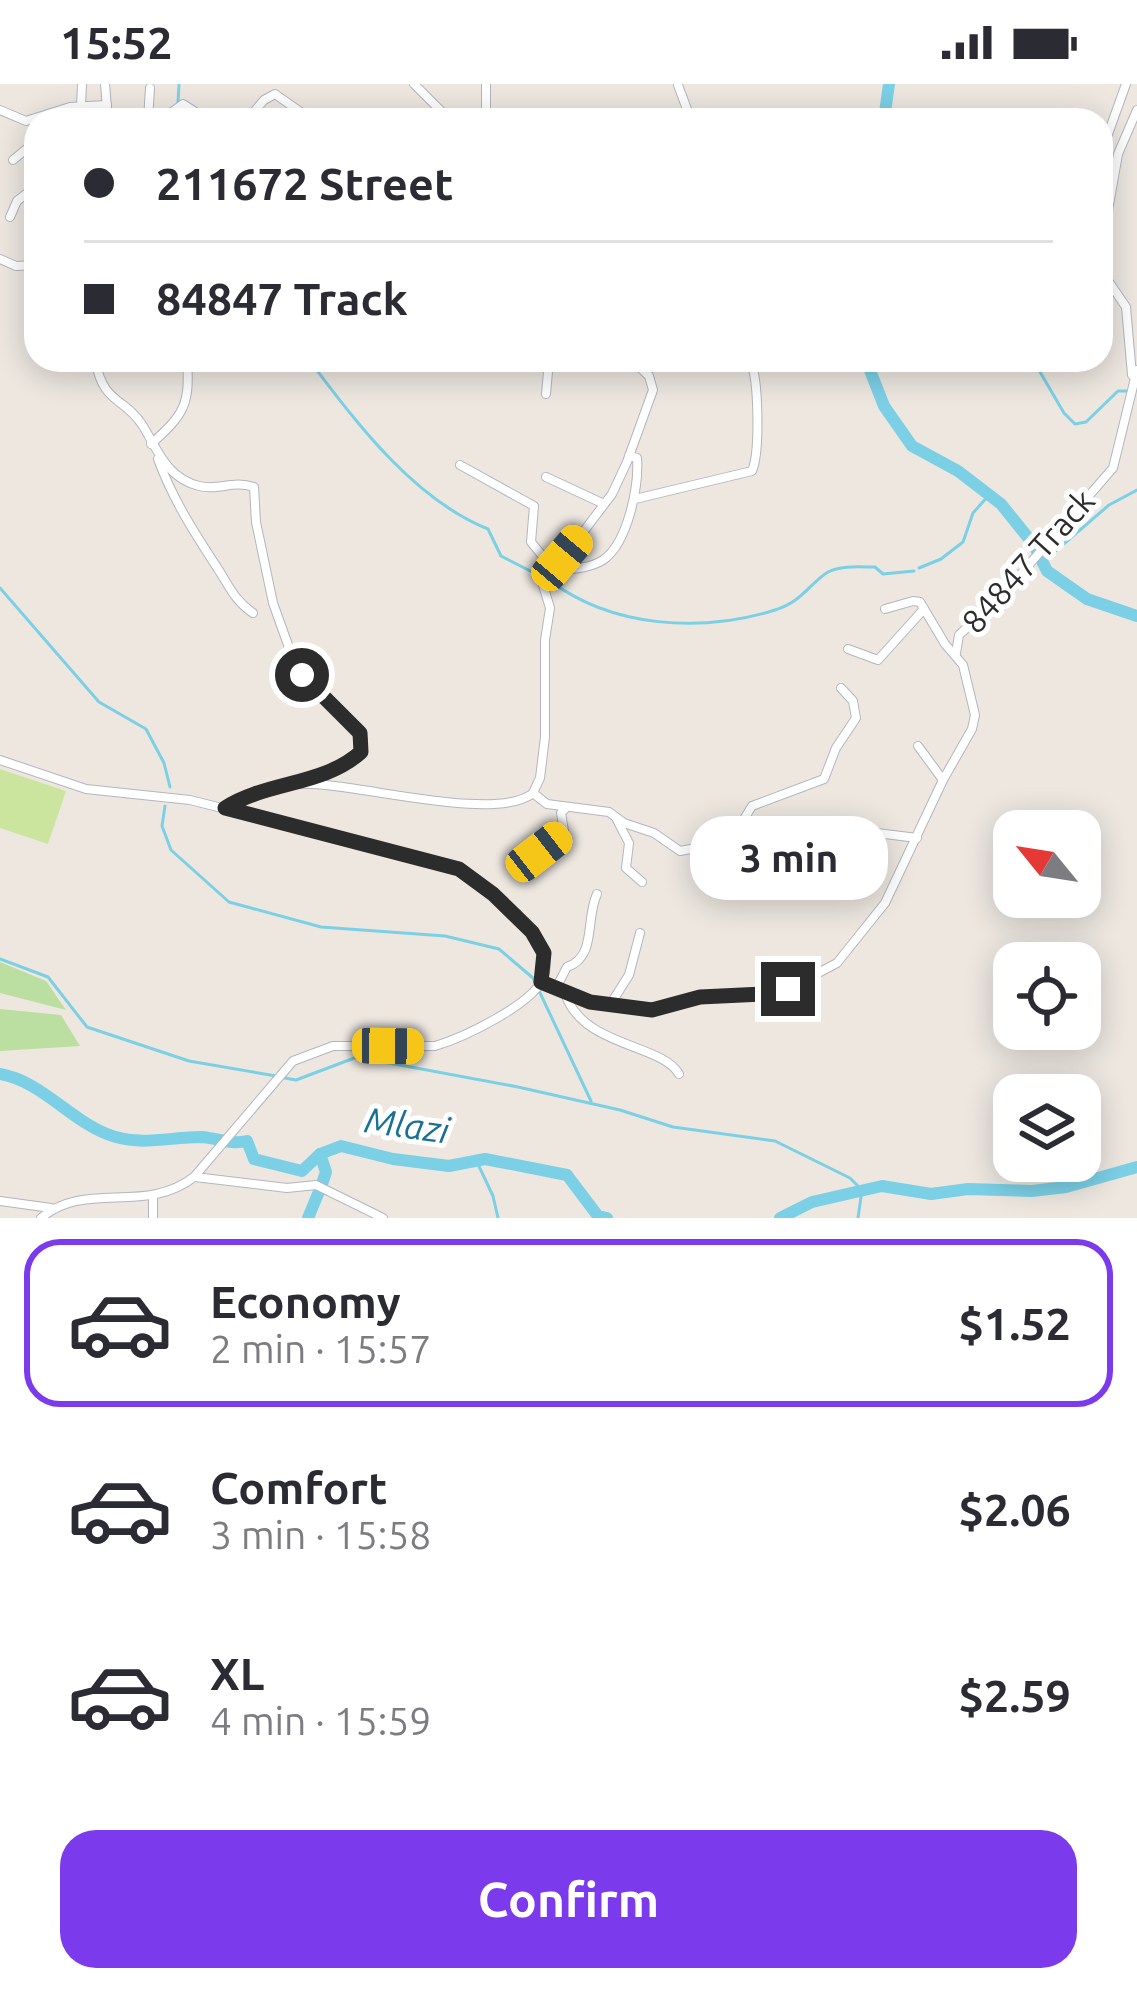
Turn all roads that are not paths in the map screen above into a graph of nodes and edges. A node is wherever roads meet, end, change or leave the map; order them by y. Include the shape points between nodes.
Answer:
1 (82, 84) edge
2 (105, 84) edge
3 (414, 84) edge
4 (1126, 84) edge
5 (149, 88) dead end
6 (107, 105) junction
7 (81, 106) junction
8 (70, 107) joint
9 (67, 108) edge
10 (107, 108) edge
11 (148, 108) edge
12 (258, 108) edge
13 (295, 108) edge
14 (438, 108) edge
15 (1137, 110) edge
16 (1113, 120) edge
17 (24, 151) edge
18 (13, 160) dead end
19 (24, 195) edge
20 (1113, 197) edge
21 (10, 217) dead end
22 (1113, 286) edge
23 (99, 372) edge
24 (187, 372) edge
25 (548, 372) edge
26 (645, 372) edge
27 (754, 372) edge
28 (1135, 374) edge
29 (1136, 393) edge
30 (546, 394) dead end
31 (151, 444) junction
32 (629, 456) junction
33 (157, 457) junction
34 (460, 464) dead end
35 (546, 478) dead end
36 (634, 500) junction
37 (604, 504) junction
38 (554, 570) junction
39 (885, 609) dead end
40 (924, 609) junction
41 (253, 613) dead end
42 (848, 649) dead end
43 (956, 653) junction
44 (841, 688) dead end
45 (918, 746) dead end
46 (0, 760) edge
47 (943, 780) junction
48 (294, 784) junction
49 (533, 793) junction
50 (225, 808) junction
51 (566, 808) junction
52 (616, 818) junction
53 (917, 838) junction
54 (539, 852) dead end
55 (642, 882) dead end
56 (789, 892) dead end
57 (597, 894) dead end
58 (640, 933) dead end
59 (541, 982) junction
60 (556, 988) junction
61 (566, 994) junction
62 (610, 1005) junction
63 (679, 1075) dead end
64 (194, 1177) junction
65 (153, 1198) junction
66 (0, 1201) edge
67 (52, 1208) junction
68 (41, 1218) edge
69 (153, 1218) edge
70 (383, 1218) edge

1 - 7 street
2 - 6 street
3 - 14 street
4 - 16 street
5 - 11 street
6 - 7 street
6 - 10 street
7 - 8 street
8 - 9 street
12 - 13 street via 275,94
15 - 20 street via 1118,154
17 - 18 street
19 - 21 street
22 - 28 street via 1126,307
23 - 31 street via 107,394 130,411
24 - 31 street via 188,396
25 - 30 street
26 - 32 street via 653,390
27 - 36 street via 752,471
28 - 29 street
29 - 43 street, 84847 Track via 1113,467 959,634
31 - 33 street
32 - 36 street via 638,461
32 - 37 street
33 - 41 street via 197,541
33 - 48 street via 196,486 254,487 273,604 298,670 363,740 355,758
34 - 38 street via 534,506 531,542
35 - 37 street
36 - 38 street via 607,557
37 - 38 street
38 - 49 street via 543,585 550,608 545,737
39 - 40 street via 916,600
40 - 42 street via 878,660
40 - 43 street
43 - 47 street, 84847 Track via 975,715
44 - 52 street via 856,718 824,779 755,804 729,840 686,851
45 - 47 street
46 - 50 street via 86,789
47 - 53 street, 84847 Track
48 - 49 street via 420,800 510,802
48 - 50 street
49 - 51 street
50 - 59 street via 459,869 532,932 544,953
51 - 52 street
51 - 54 street via 566,829
52 - 55 street via 629,844 626,868
53 - 56 street via 843,821
53 - 62 street, 84847 Track via 851,948 804,984 652,1010
57 - 60 street via 584,954
58 - 62 street
59 - 60 street, 84847 Track
59 - 64 street via 519,1003 435,1046 333,1046 291,1063
60 - 61 street, 84847 Track
61 - 62 street, 84847 Track
61 - 63 street via 597,1029 666,1058
64 - 65 street
64 - 70 street via 316,1185
65 - 67 street via 81,1199
65 - 69 street
66 - 67 street
67 - 68 street

